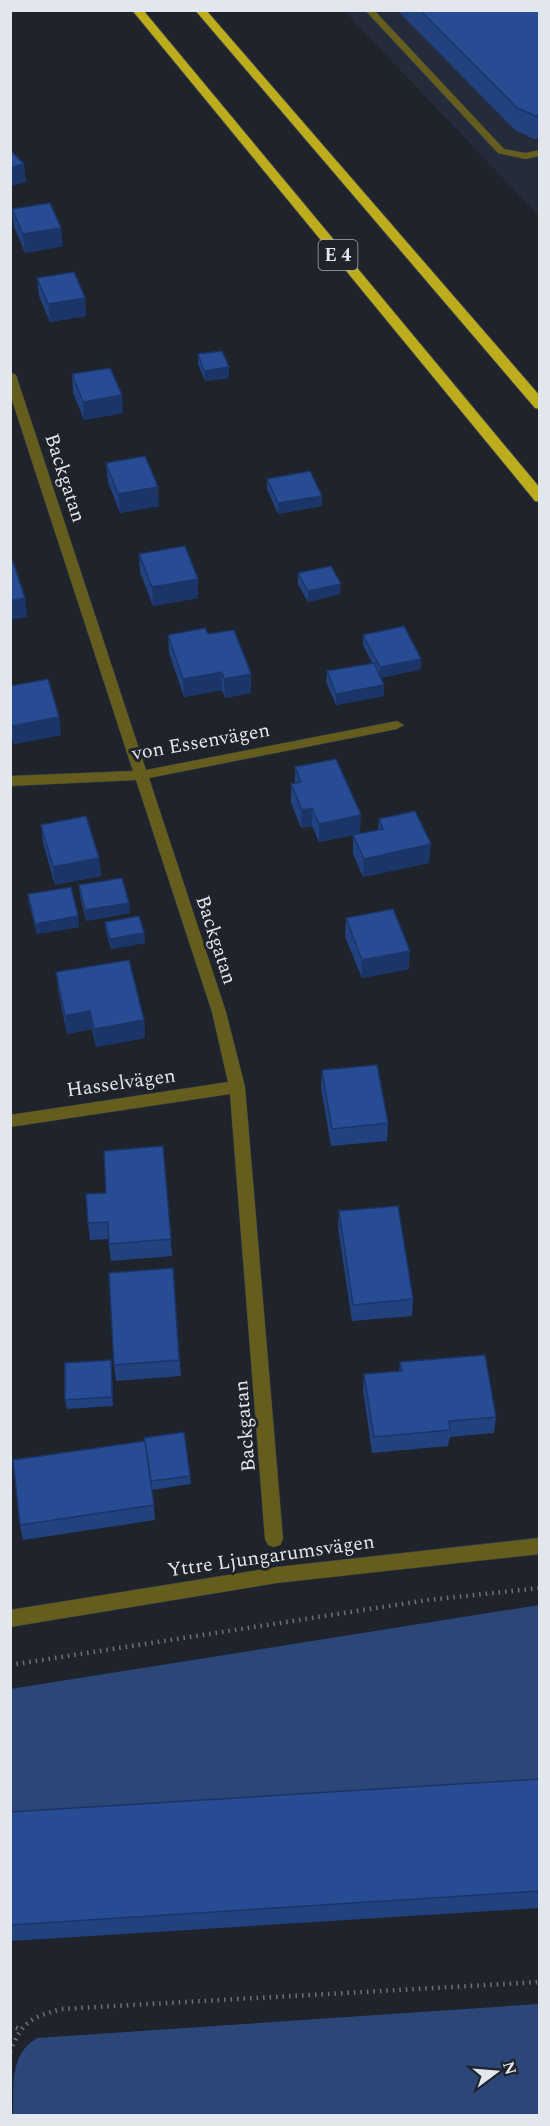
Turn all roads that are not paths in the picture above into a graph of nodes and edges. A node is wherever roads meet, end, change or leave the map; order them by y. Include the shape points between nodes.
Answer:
1 (137, 10) edge
2 (200, 10) edge
3 (369, 10) edge
4 (540, 153) edge
5 (10, 375) edge
6 (540, 405) edge
7 (540, 498) edge
8 (397, 725) dead end
9 (142, 775) junction
10 (10, 781) edge
11 (237, 1087) junction
12 (10, 1121) edge
13 (274, 1539) dead end
14 (540, 1546) edge
15 (10, 1618) edge

1 - 7 highway, E 4
2 - 6 highway
3 - 4 street via 501,151 525,156
5 - 9 street, Backgatan
8 - 9 street, von Essenvägen
9 - 10 street, von Essenvägen
9 - 11 street, Backgatan via 219,1012
11 - 12 street, Hasselvägen
11 - 13 street, Backgatan
14 - 15 street, Yttre Ljungarumsvägen via 278,1575

